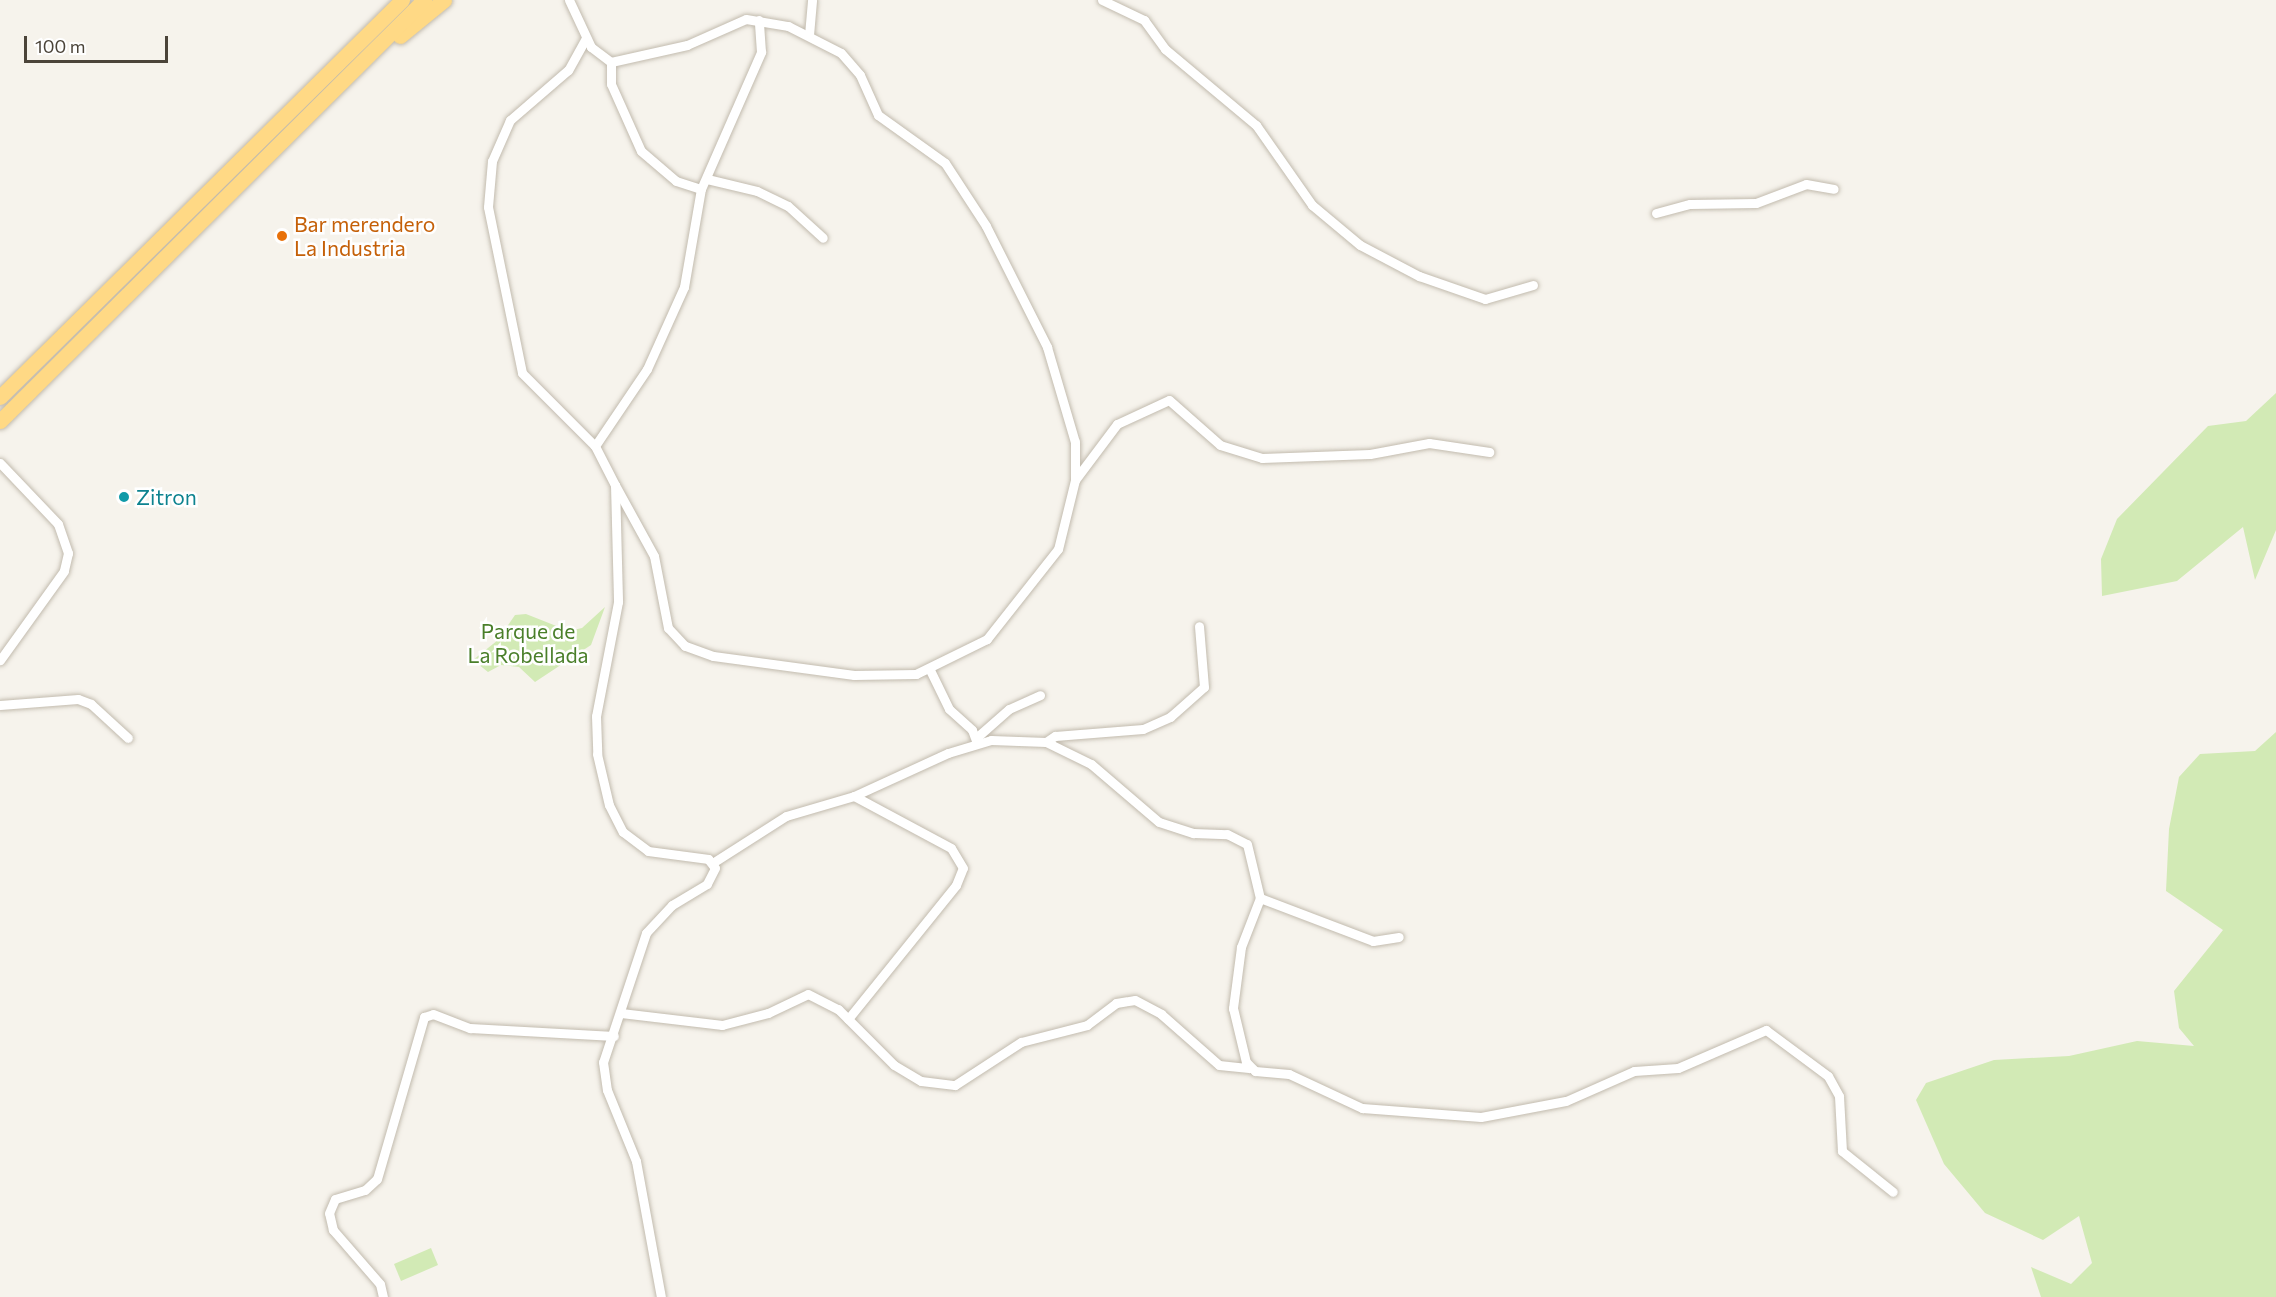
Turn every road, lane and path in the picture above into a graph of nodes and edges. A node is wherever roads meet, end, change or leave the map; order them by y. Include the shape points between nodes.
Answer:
1 (389, 0) edge
2 (402, 0) edge
3 (424, 0) edge
4 (444, 0) edge
5 (569, 0) edge
6 (812, 0) edge
7 (1102, 0) edge
8 (759, 20) junction
9 (809, 35) junction
10 (586, 38) junction
11 (348, 52) junction
12 (611, 62) junction
13 (352, 72) junction
14 (707, 179) junction
15 (701, 189) junction
16 (1834, 189) dead end
17 (1656, 213) dead end
18 (823, 238) dead end
19 (1533, 285) dead end
20 (0, 397) edge
21 (0, 421) edge
22 (595, 446) junction
23 (1489, 452) dead end
24 (0, 463) edge
25 (1075, 480) junction
26 (615, 485) junction
27 (1199, 626) dead end
28 (0, 660) edge
29 (930, 670) junction
30 (1040, 695) dead end
31 (0, 705) edge
32 (128, 738) dead end
33 (976, 740) junction
34 (1046, 742) junction
35 (854, 796) junction
36 (714, 862) junction
37 (1260, 898) junction
38 (1399, 938) dead end
39 (621, 1013) junction
40 (848, 1019) junction
41 (614, 1036) junction
42 (1249, 1068) junction
43 (1893, 1192) dead end
44 (383, 1297) edge
45 (661, 1297) edge

1 - 11 highway
2 - 11 highway
3 - 13 highway
4 - 13 highway
5 - 10 street
6 - 9 street
7 - 19 street via 1144,20 1165,50 1256,125 1312,205 1360,245 1419,276 1485,299
8 - 9 street
8 - 12 street via 738,21 687,45
8 - 14 street via 761,52
9 - 25 street via 851,63 878,116 945,163 986,226 1047,347 1075,442
10 - 12 street
10 - 22 street via 568,70 510,120 492,161 488,193 520,367 530,385
11 - 20 highway
12 - 15 street via 611,84 641,151 676,181
13 - 21 highway
14 - 15 street
14 - 18 street via 757,191 788,206
15 - 22 street via 691,266 676,308 647,369
16 - 17 street via 1806,184 1756,203 1690,204
22 - 26 street
23 - 25 street via 1429,443 1370,454 1262,458 1220,445 1169,400 1117,424
24 - 28 street via 58,524 68,553 64,571
25 - 29 street via 1058,549 987,639
26 - 29 street via 654,556 668,628 685,646 713,656 854,675
26 - 36 street via 618,602 596,716 602,780 612,813 635,843 661,856
27 - 34 street via 1204,687 1170,717 1143,729 1055,736
29 - 33 street via 949,709
30 - 33 street via 1009,709
31 - 32 street via 78,699 92,704
33 - 34 street
33 - 35 street
34 - 37 street via 1091,764 1160,822 1193,833 1227,834 1247,844
35 - 36 street via 786,816
35 - 40 street via 951,848 963,868 956,885
36 - 39 street via 707,884 672,905 646,933
37 - 38 street via 1373,941
37 - 42 street via 1234,981 1234,1022
39 - 40 street via 722,1024 768,1013 808,994
39 - 41 street
40 - 42 street via 894,1065 921,1081 946,1085 969,1081 1022,1042 1087,1025 1128,999 1146,1003 1219,1065
41 - 44 street via 470,1028 433,1014 424,1017 377,1179 366,1190 335,1199 328,1213 333,1230 380,1284
41 - 45 street via 603,1079 636,1161
42 - 43 street via 1289,1074 1362,1108 1481,1117 1566,1101 1634,1071 1678,1068 1766,1030 1821,1068 1839,1096 1842,1151

